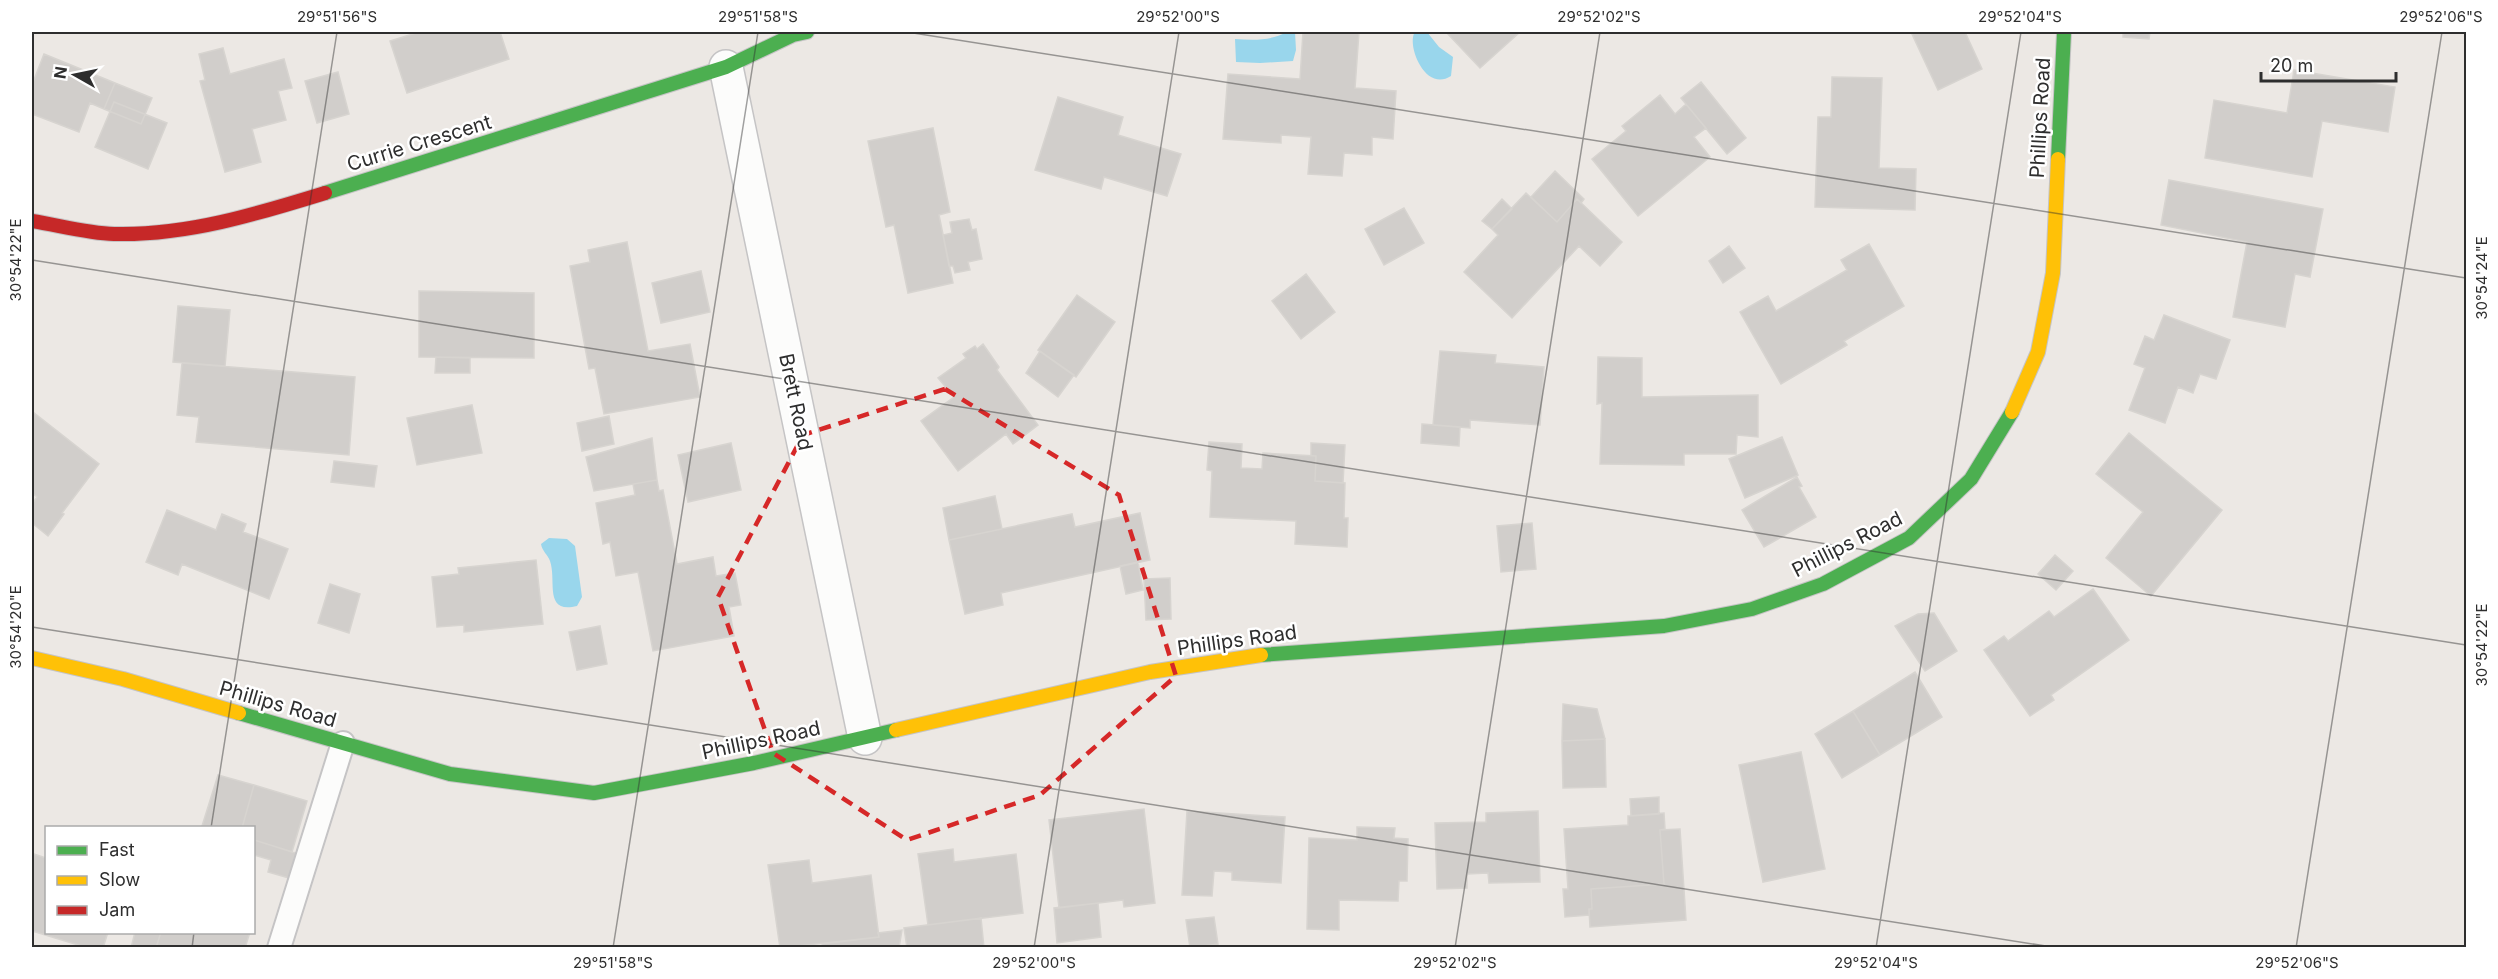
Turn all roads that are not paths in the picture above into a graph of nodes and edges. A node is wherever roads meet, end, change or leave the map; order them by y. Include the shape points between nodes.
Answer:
1 (807, 32) edge
2 (2064, 32) edge
3 (726, 67) junction
4 (32, 221) edge
5 (32, 658) edge
6 (865, 738) junction
7 (343, 743) junction
8 (279, 948) edge

1 - 3 street, Currie Crescent
2 - 6 street, Phillips Road via 2053,273 2038,352 2010,418 1971,479 1910,538 1823,584 1752,609 1664,626 1277,652 1149,672
3 - 4 street, Currie Crescent via 247,217 182,230 113,234
3 - 6 street, Brett Road
5 - 7 street, Phillips Road via 123,679
6 - 7 street, Phillips Road via 594,793 450,774
7 - 8 lane

